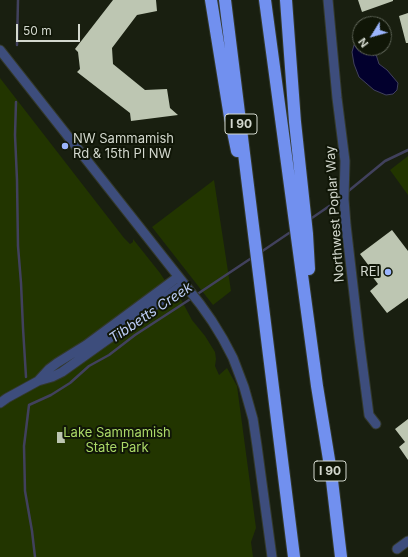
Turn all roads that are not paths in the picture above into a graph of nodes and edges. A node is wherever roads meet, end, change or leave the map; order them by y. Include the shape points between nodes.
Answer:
1 (211, 0) edge
2 (225, 0) edge
3 (265, 0) edge
4 (286, 0) edge
5 (328, 0) edge
6 (0, 50) edge
7 (300, 219) junction
8 (256, 249) junction
9 (178, 276) junction
10 (187, 288) junction
11 (38, 381) junction
12 (0, 403) edge
13 (376, 424) dead end
14 (408, 541) edge
15 (397, 549) dead end
16 (272, 557) edge
17 (294, 557) edge
18 (341, 557) edge

1 - 8 highway
2 - 8 highway, I 90
3 - 7 highway
4 - 7 highway
5 - 13 street, Northwest Poplar Way via 345,161 344,199 358,330 369,415
6 - 9 street
7 - 18 highway, I 90 via 317,386
8 - 17 highway, I 90
9 - 10 street
9 - 11 street via 86,345 57,363
10 - 11 street via 62,372
10 - 16 street via 212,321 240,375 257,446
11 - 12 street
14 - 15 street

